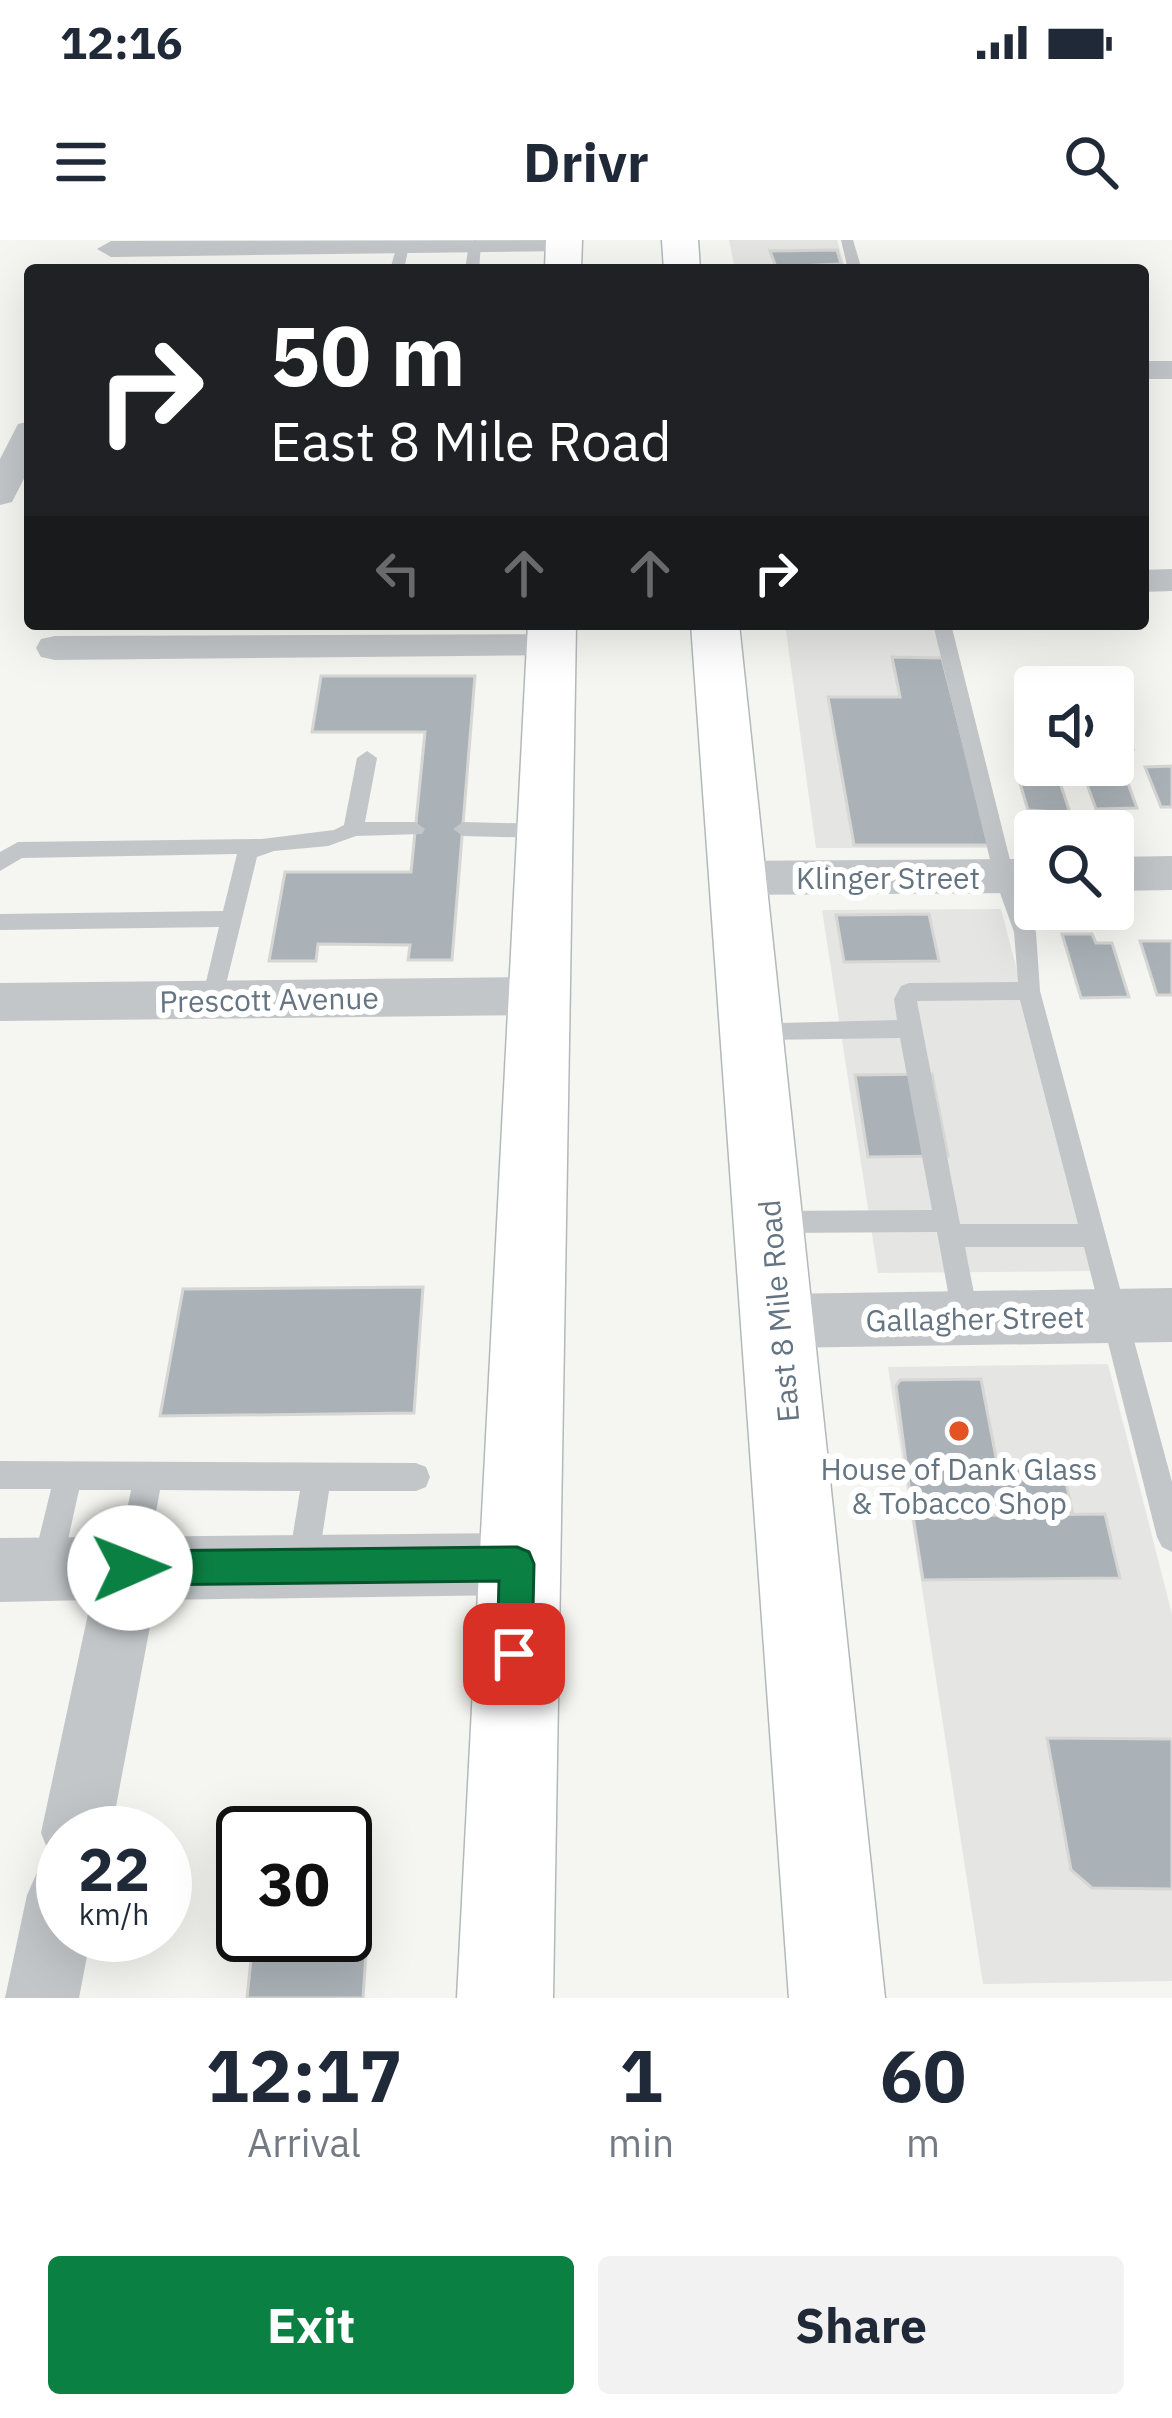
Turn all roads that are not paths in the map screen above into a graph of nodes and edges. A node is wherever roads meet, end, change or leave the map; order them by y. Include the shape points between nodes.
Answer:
1 (398, 250) edge
2 (563, 251) edge
3 (110, 253) edge
4 (474, 257) edge
5 (24, 443) edge
6 (0, 495) edge
7 (716, 630) edge
8 (944, 630) edge
9 (552, 635) edge
10 (311, 636) edge
11 (55, 648) dead end
12 (367, 758) dead end
13 (353, 829) junction
14 (415, 829) dead end
15 (463, 829) dead end
16 (544, 831) junction
17 (259, 847) junction
18 (1014, 857) edge
19 (0, 863) edge
20 (1134, 874) edge
21 (1172, 874) edge
22 (1014, 876) edge
23 (740, 878) junction
24 (230, 919) junction
25 (0, 922) edge
26 (1028, 930) edge
27 (1029, 991) junction
28 (538, 996) junction
29 (213, 999) junction
30 (0, 1002) edge
31 (910, 1029) junction
32 (754, 1031) junction
33 (770, 1222) junction
34 (949, 1229) junction
35 (1094, 1235) junction
36 (1172, 1315) edge
37 (1116, 1316) junction
38 (966, 1318) junction
39 (778, 1321) junction
40 (0, 1475) edge
41 (68, 1476) junction
42 (148, 1477) junction
43 (317, 1477) junction
44 (416, 1477) dead end
45 (1172, 1537) edge
46 (517, 1564) junction
47 (303, 1566) junction
48 (130, 1568) junction
49 (23, 1570) edge
50 (82, 1806) edge
51 (49, 1962) edge
52 (42, 1998) edge
53 (505, 1998) edge
54 (837, 1998) edge

1 - 3 street
1 - 4 street
2 - 4 street
5 - 6 street
7 - 23 highway, East 8 Mile Road
8 - 18 lane
9 - 10 street
9 - 16 highway
10 - 11 street
12 - 13 lane
13 - 14 lane
13 - 17 lane
15 - 16 lane
16 - 28 highway
17 - 19 lane via 18,850
17 - 24 lane via 241,869
20 - 21 street
22 - 23 street, Klinger Street
23 - 32 highway, East 8 Mile Road
24 - 25 lane
24 - 29 lane
26 - 27 lane
27 - 31 lane via 909,992
27 - 35 lane
28 - 29 street, Prescott Avenue
28 - 46 highway
29 - 30 street, Prescott Avenue
31 - 32 lane
31 - 34 lane
32 - 33 highway, East 8 Mile Road
33 - 34 lane
33 - 39 highway, East 8 Mile Road
34 - 35 lane
34 - 38 lane
35 - 37 lane
36 - 37 street, Gallagher Street
37 - 38 street, Gallagher Street
37 - 45 lane
38 - 39 street, Gallagher Street
39 - 54 highway, East 8 Mile Road
40 - 41 lane
41 - 42 lane
41 - 49 lane
42 - 43 lane
42 - 48 lane
43 - 44 lane
43 - 47 lane
46 - 47 street
46 - 53 highway
47 - 48 street
48 - 49 street
48 - 50 street
51 - 52 street

